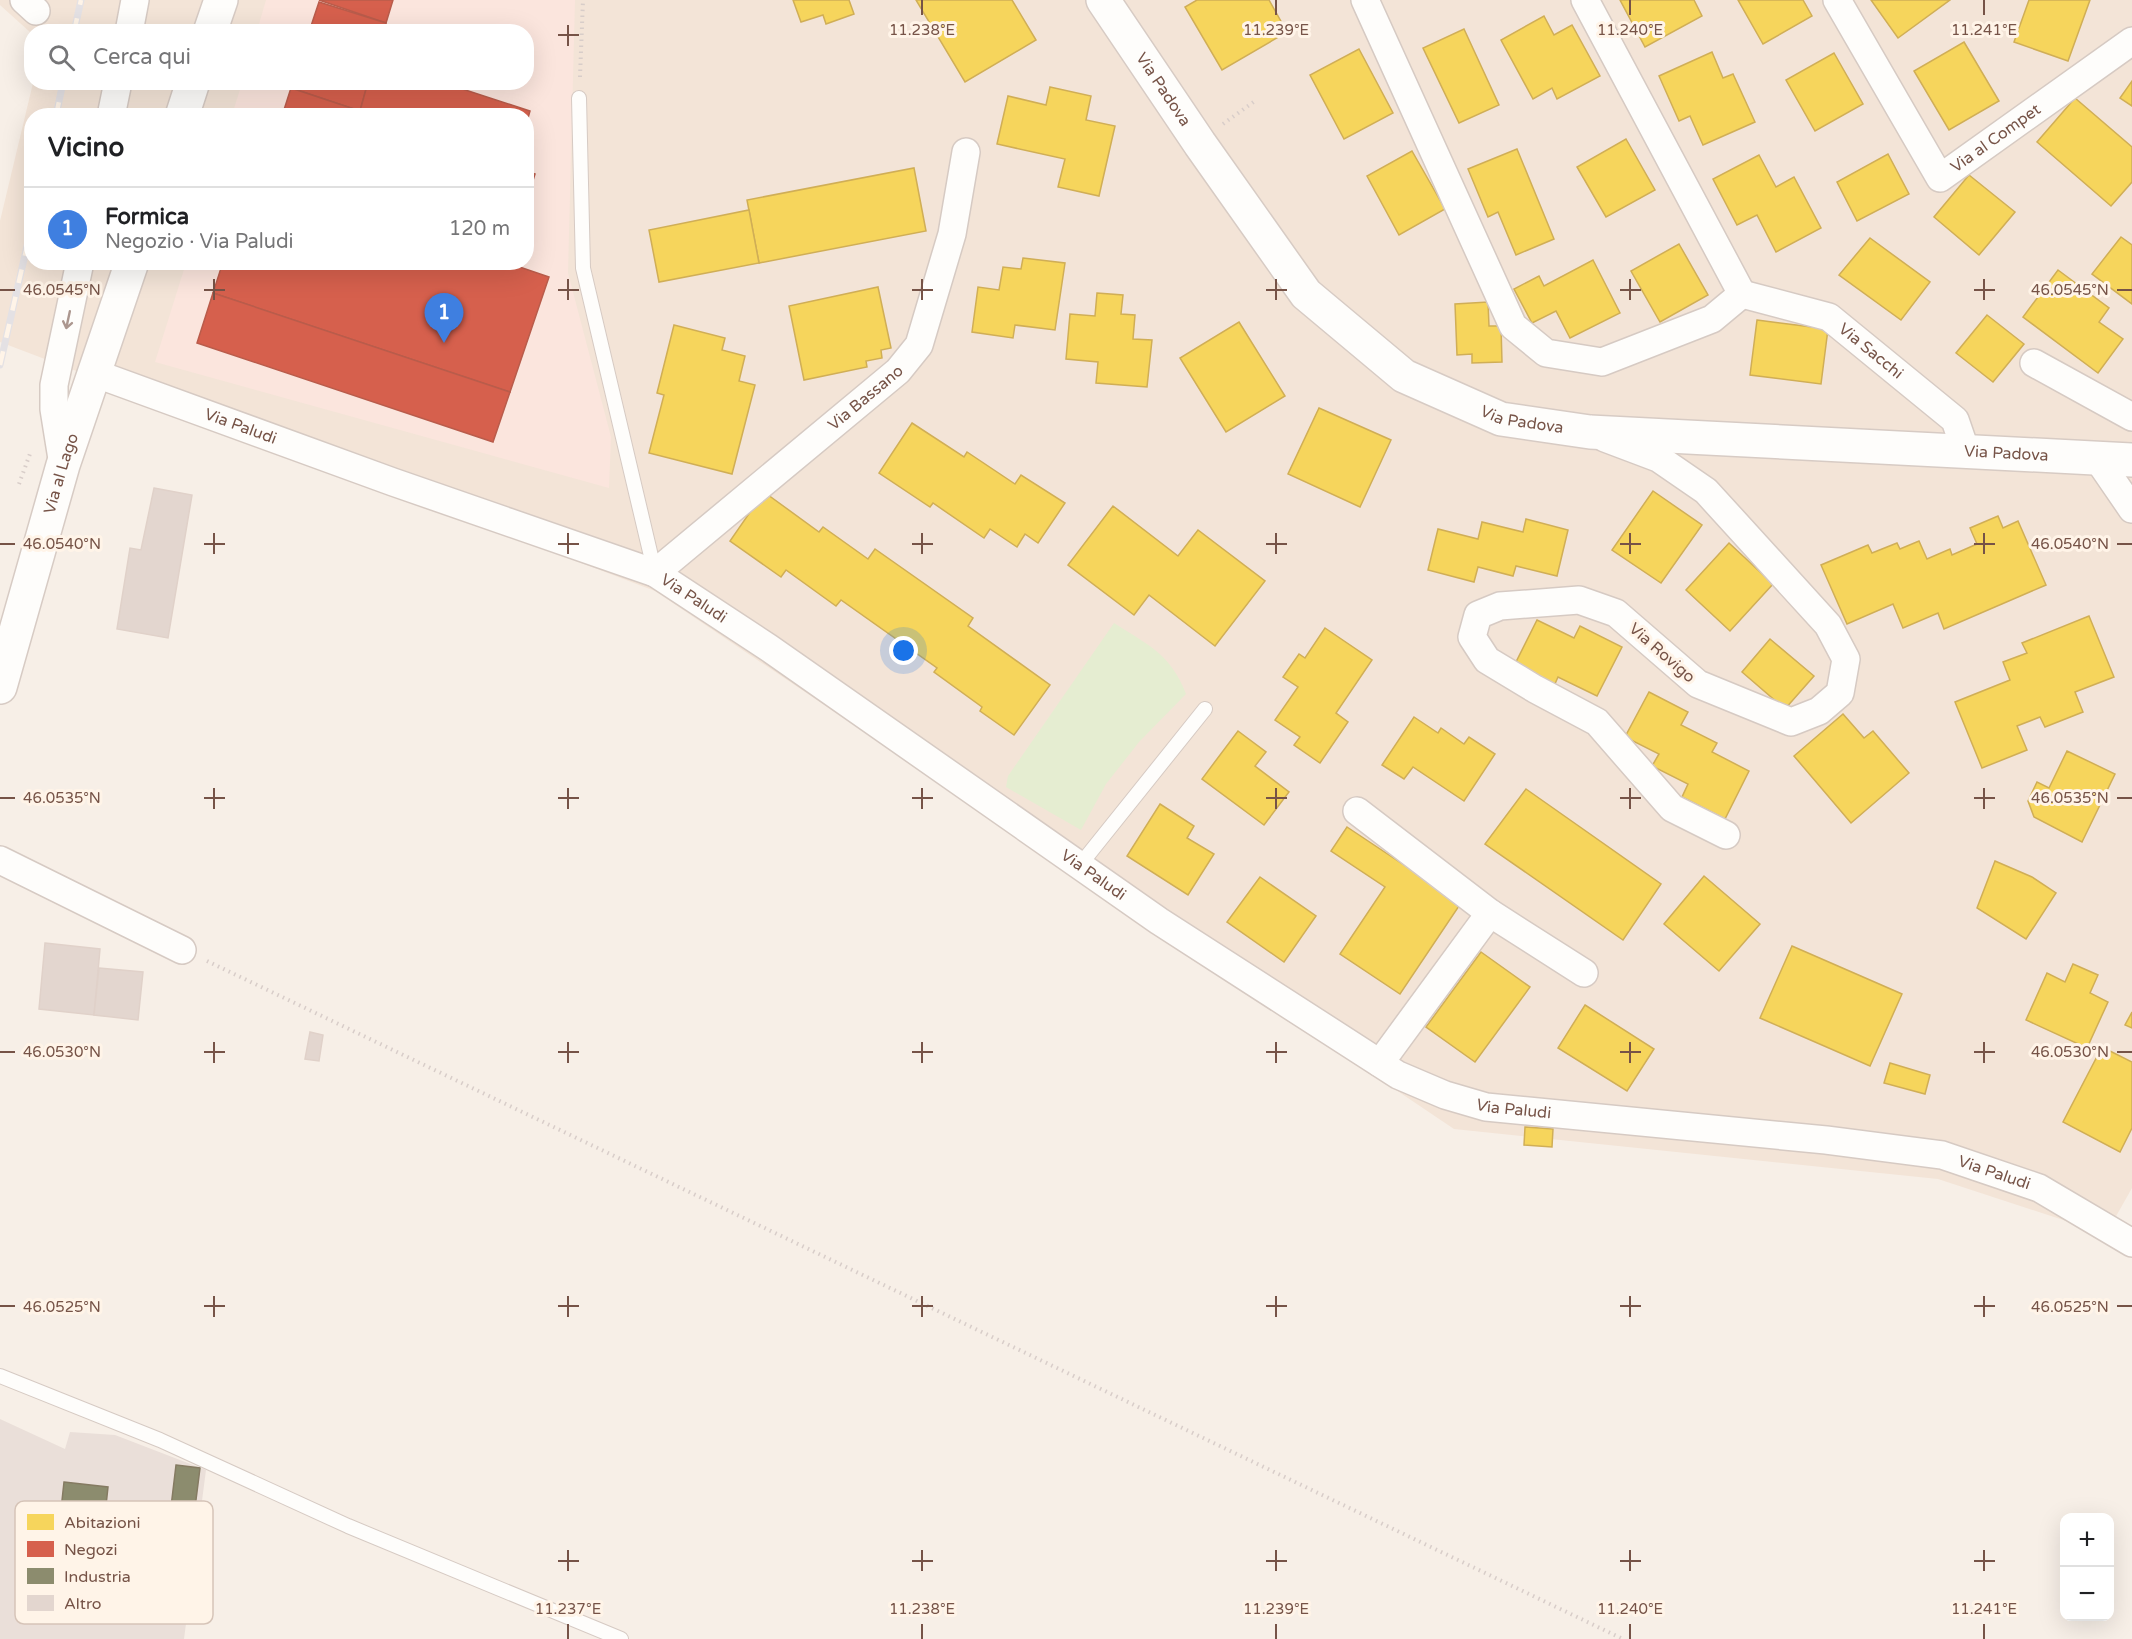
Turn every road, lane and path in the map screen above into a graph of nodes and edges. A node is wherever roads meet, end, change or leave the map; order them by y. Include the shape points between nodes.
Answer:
1 (135, 0) edge
2 (221, 0) edge
3 (583, 0) edge
4 (1103, 0) edge
5 (1365, 0) edge
6 (1585, 0) edge
7 (1836, 0) edge
8 (130, 24) edge
9 (213, 24) edge
10 (2132, 41) edge
11 (116, 90) edge
12 (190, 90) edge
13 (579, 98) joint
14 (1255, 101) dead end
15 (113, 108) edge
16 (185, 108) edge
17 (1221, 126) dead end
18 (966, 152) dead end
19 (78, 270) edge
20 (129, 270) edge
21 (1742, 294) junction
22 (2034, 363) dead end
23 (94, 372) junction
24 (2132, 417) edge
25 (1590, 432) junction
26 (1966, 452) junction
27 (2097, 458) junction
28 (2132, 460) edge
29 (63, 465) junction
30 (2132, 509) edge
31 (655, 573) junction
32 (0, 687) edge
33 (1205, 709) dead end
34 (1357, 811) dead end
35 (1726, 835) dead end
36 (0, 860) edge
37 (1080, 865) junction
38 (1490, 913) junction
39 (182, 950) joint
40 (1584, 973) dead end
41 (1380, 1063) junction
42 (2132, 1243) edge
43 (0, 1376) edge
44 (621, 1639) edge
45 (1623, 1639) edge

1 - 8 street
2 - 9 main road
3 - 13 path
4 - 25 main road, Via Padova via 1306,294 1404,376 1501,419
5 - 21 street via 1513,326 1546,353 1602,362 1712,319
6 - 21 street
7 - 10 street, Via al Compet via 1940,178
11 - 15 street
12 - 16 main road
13 - 31 lane via 583,268
14 - 17 path
18 - 31 street, Via Bassano via 952,234 919,345 898,371
19 -> 29 street via 54,385
20 - 23 main road, Via al Lago
21 - 26 street, Via Sacchi via 1829,317 1955,420
22 - 24 street
23 - 29 main road, Via al Lago
23 - 31 street, Via Paludi
25 - 26 main road, Via Padova
25 - 35 street, Via Rovigo via 1658,458 1706,491 1828,625 1846,659 1840,693 1819,711 1791,722 1759,711 1698,684 1616,613 1579,600 1500,606 1478,615 1472,637 1487,660 1597,722 1672,808
26 - 27 main road, Via Padova
27 - 28 main road, Via Padova
27 - 30 street
29 - 32 main road, Via al Lago
31 - 37 street, Via Paludi
33 - 37 lane
34 - 38 street
36 - 39 street
37 - 41 street, Via Paludi via 1159,921
38 - 40 street
38 - 41 street
39 - 45 path
41 - 42 street, Via Paludi via 1445,1095 1486,1107 1942,1155 2039,1188
43 - 44 lane via 160,1440 348,1527

